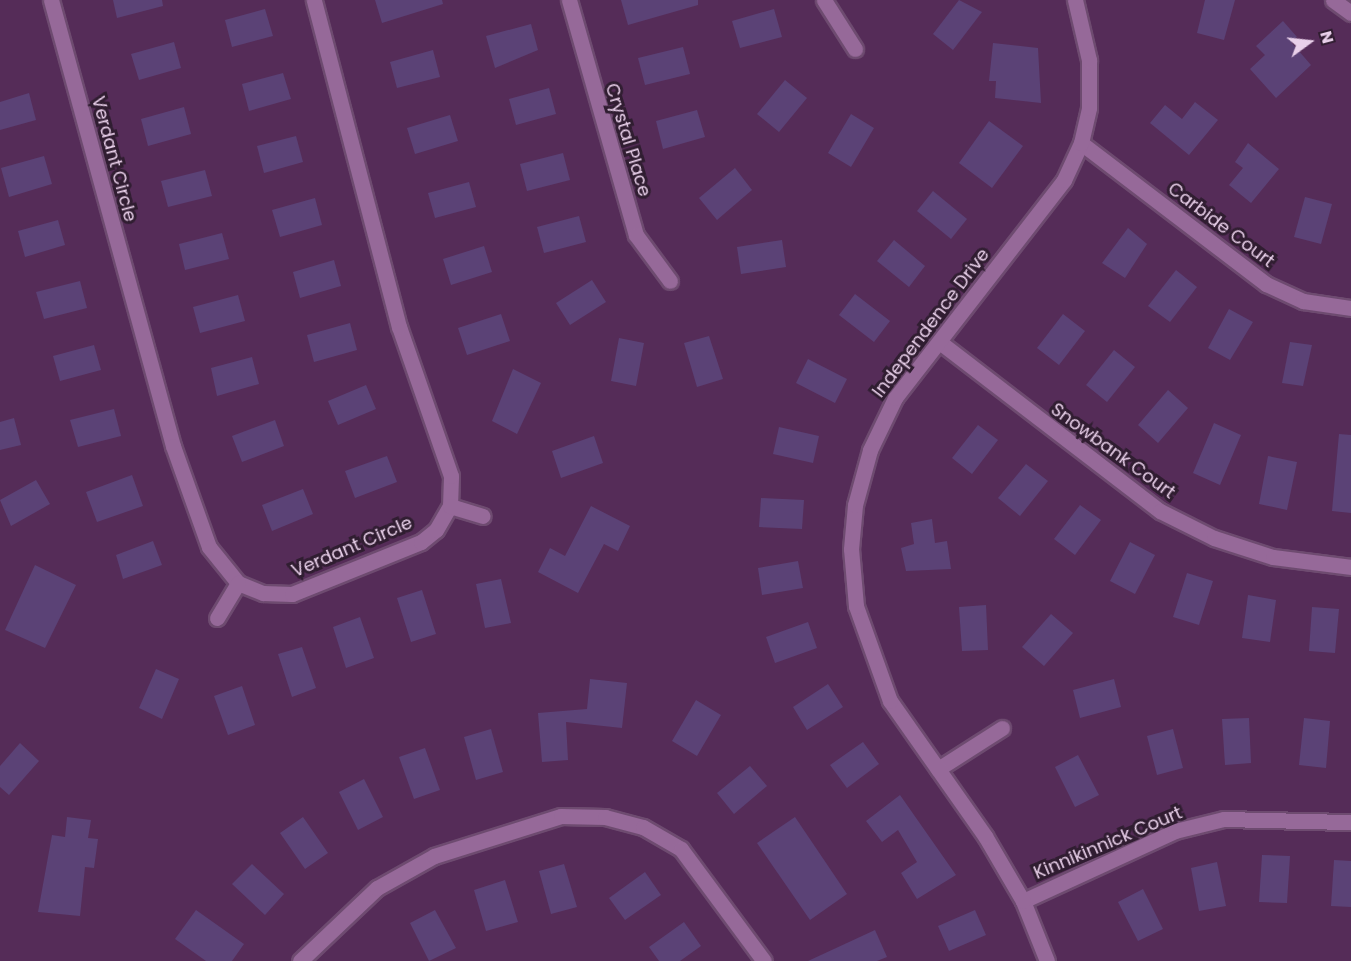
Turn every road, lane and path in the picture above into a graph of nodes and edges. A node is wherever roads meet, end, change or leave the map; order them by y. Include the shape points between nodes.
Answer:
1 (51, 0) edge
2 (314, 0) edge
3 (569, 0) edge
4 (824, 0) edge
5 (1075, 0) edge
6 (1333, 0) edge
7 (1351, 13) edge
8 (855, 50) dead end
9 (1081, 143) junction
10 (670, 281) dead end
11 (1351, 308) edge
12 (941, 343) junction
13 (450, 506) junction
14 (483, 516) dead end
15 (1351, 567) edge
16 (238, 583) junction
17 (217, 618) dead end
18 (1002, 728) dead end
19 (938, 769) junction
20 (1351, 822) edge
21 (1023, 901) junction
22 (300, 961) edge
23 (764, 961) edge
24 (1047, 961) edge

1 - 16 street, Verdant Circle via 173,446 209,547
2 - 13 street, Verdant Circle via 399,327 451,476
3 - 10 street, Crystal Place via 636,235
4 - 8 street
5 - 9 street, Independence Drive via 1089,60 1089,108
6 - 7 street
9 - 11 street, Carbide Court via 1266,284 1303,301
9 - 12 street, Independence Drive via 1064,180
12 - 15 street, Snowbank Court via 1160,511 1215,538 1273,557
12 - 19 street, Independence Drive via 895,398 870,450 855,505 851,549 856,606 872,662 890,701
13 - 14 street
13 - 16 street, Verdant Circle via 436,530 421,542 292,594 263,593
16 - 17 street
18 - 19 street
19 - 21 street, Independence Drive
20 - 21 street, Kinnikinnick Court via 1224,819 1175,831
21 - 24 street, Independence Drive
22 - 23 street via 377,888 434,856 561,816 621,821 681,849

